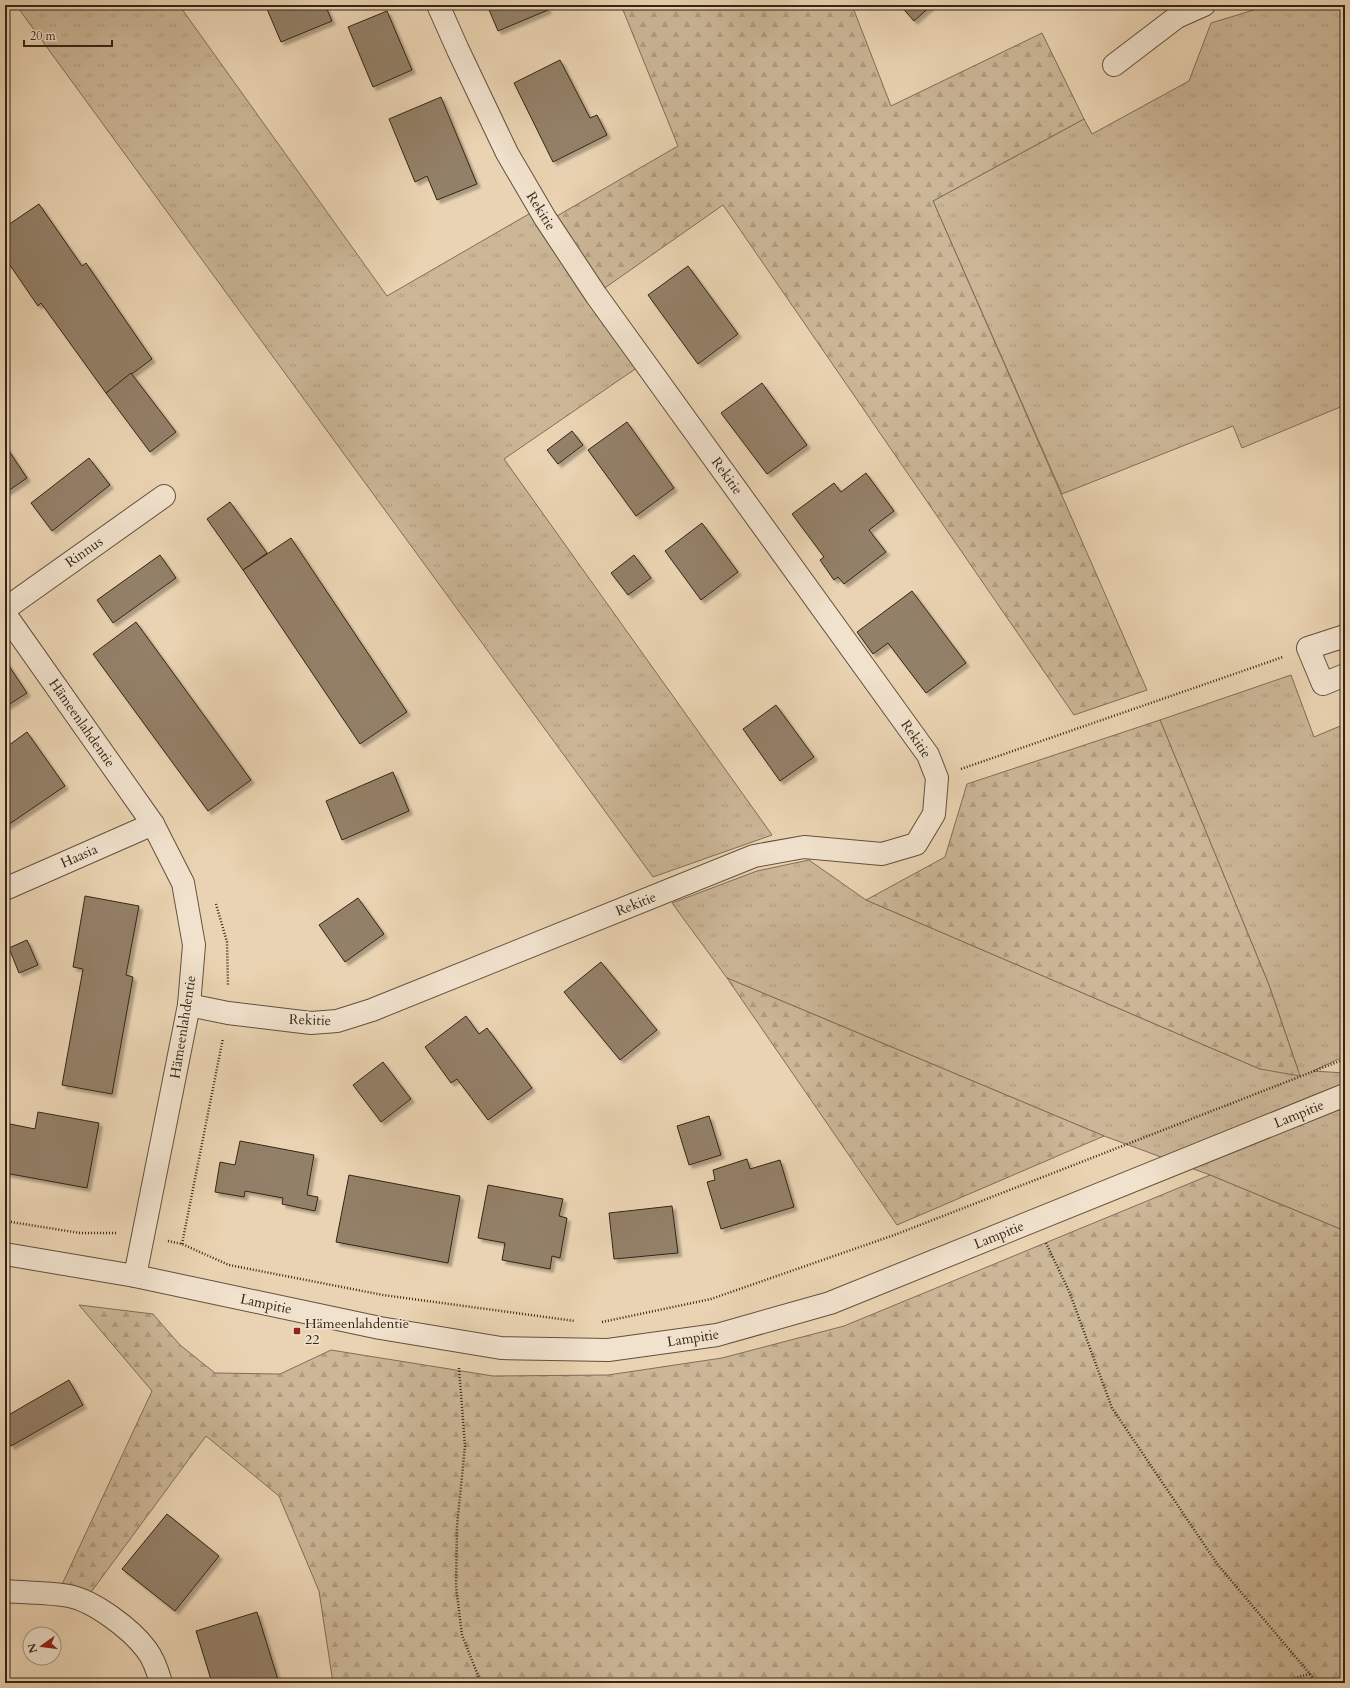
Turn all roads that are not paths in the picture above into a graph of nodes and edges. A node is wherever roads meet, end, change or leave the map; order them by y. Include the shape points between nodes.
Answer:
1 (438, 5) edge
2 (1204, 5) edge
3 (1114, 65) dead end
4 (164, 496) dead end
5 (5, 609) edge
6 (5, 614) edge
7 (1345, 636) edge
8 (1345, 675) edge
9 (153, 824) junction
10 (5, 889) edge
11 (189, 1005) junction
12 (1345, 1095) edge
13 (5, 1254) edge
14 (135, 1276) junction
15 (5, 1591) edge
16 (160, 1683) edge

1 - 11 street, Rekitie via 507,153 545,218 596,295 928,755 937,778 934,814 916,844 882,854 804,847 754,856 372,1010 337,1021 311,1023 228,1013
2 - 3 street via 1177,17
4 - 5 street, Rinnus
6 - 9 street, Hämeenlahdentie
7 - 8 street via 1308,648 1323,684
9 - 10 street, Haasia
9 - 11 street, Hämeenlahdentie via 183,883 194,945
11 - 14 street, Hämeenlahdentie
12 - 14 street, Lampitie via 830,1303 717,1336 608,1350 501,1348 380,1328
13 - 14 street, Lampitie
15 - 16 street via 70,1596 99,1608 124,1627 147,1650 158,1672

